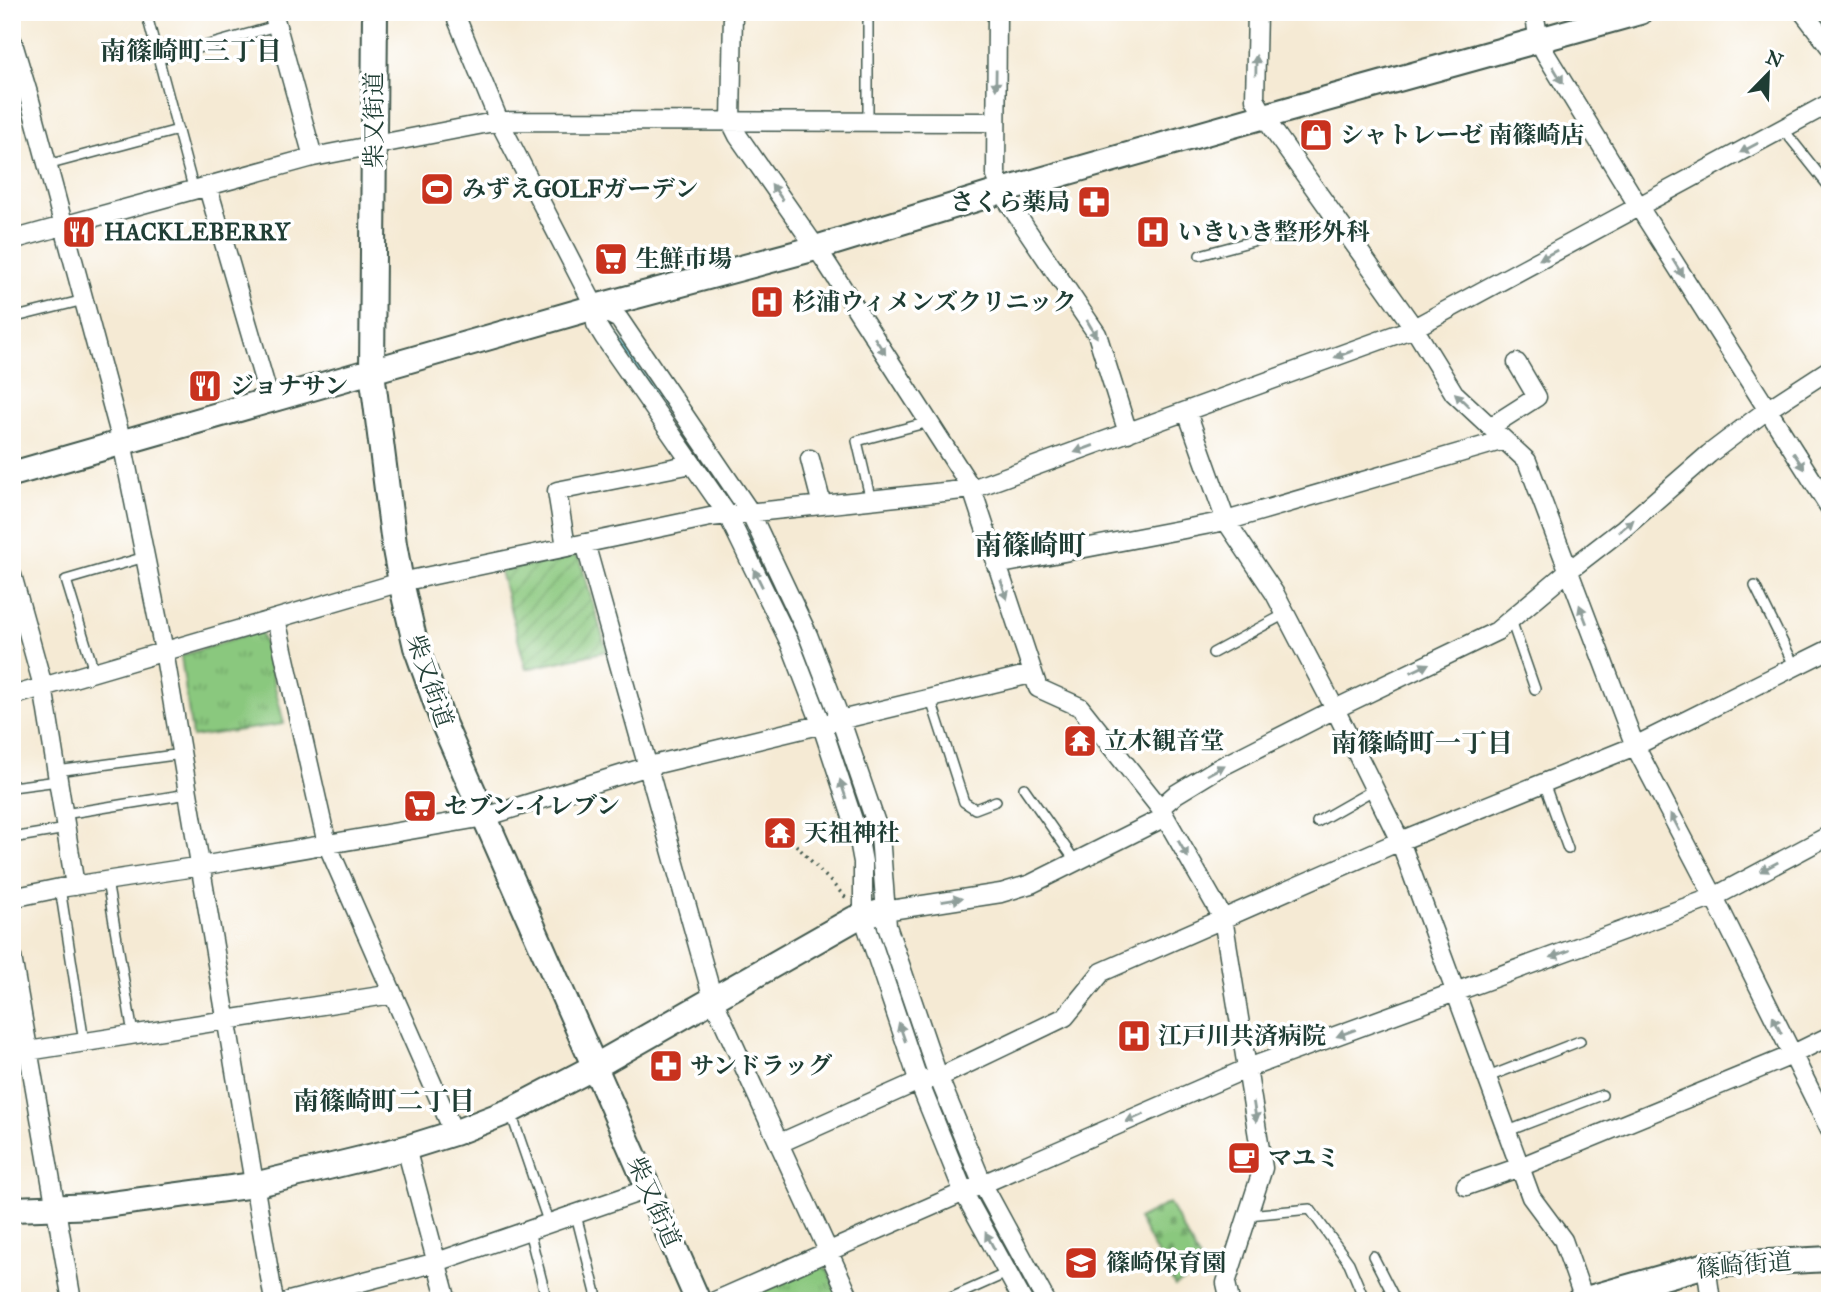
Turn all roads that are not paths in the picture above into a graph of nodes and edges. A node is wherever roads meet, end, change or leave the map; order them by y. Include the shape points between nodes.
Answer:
1 (146, 12) edge
2 (375, 12) edge
3 (454, 12) edge
4 (733, 12) edge
5 (997, 12) edge
6 (1256, 12) edge
7 (1534, 12) edge
8 (1640, 12) edge
9 (1803, 12) edge
10 (274, 19) edge
11 (868, 22) dead end
12 (12, 40) edge
13 (1539, 41) junction
14 (1830, 47) edge
15 (159, 59) junction
16 (1830, 103) edge
17 (1265, 116) junction
18 (499, 121) junction
19 (995, 121) junction
20 (731, 122) junction
21 (868, 122) junction
22 (1783, 129) junction
23 (178, 130) junction
24 (373, 144) junction
25 (313, 157) junction
26 (47, 164) junction
27 (1830, 188) edge
28 (201, 189) junction
29 (1002, 191) junction
30 (1639, 207) junction
31 (1336, 219) junction
32 (62, 225) junction
33 (12, 240) edge
34 (816, 248) junction
35 (1200, 255) dead end
36 (84, 300) junction
37 (595, 307) junction
38 (12, 318) edge
39 (1414, 328) junction
40 (1517, 363) dead end
41 (1830, 369) edge
42 (372, 372) junction
43 (270, 401) junction
44 (1767, 410) junction
45 (1187, 412) junction
46 (929, 422) junction
47 (1490, 427) junction
48 (1128, 433) junction
49 (1504, 440) junction
50 (122, 442) junction
51 (810, 459) dead end
52 (692, 464) junction
53 (12, 474) edge
54 (972, 489) junction
55 (871, 500) junction
56 (822, 505) junction
57 (1830, 508) edge
58 (750, 512) junction
59 (727, 514) junction
60 (1226, 521) junction
61 (585, 543) junction
62 (566, 547) junction
63 (145, 557) junction
64 (996, 565) junction
65 (1567, 572) junction
66 (12, 575) edge
67 (401, 582) junction
68 (1755, 586) dead end
69 (1285, 614) junction
70 (276, 619) junction
71 (1511, 620) junction
72 (1830, 649) edge
73 (164, 651) junction
74 (1213, 653) dead end
75 (1796, 667) junction
76 (94, 671) junction
77 (1031, 674) junction
78 (43, 686) junction
79 (1535, 689) dead end
80 (12, 696) edge
81 (931, 700) junction
82 (1335, 709) junction
83 (841, 721) junction
84 (822, 726) junction
85 (1635, 746) junction
86 (182, 754) junction
87 (649, 766) junction
88 (57, 776) junction
89 (1544, 783) junction
90 (12, 787) edge
91 (1024, 788) dead end
92 (1375, 789) junction
93 (188, 794) junction
94 (996, 801) dead end
95 (1162, 812) junction
96 (485, 817) junction
97 (65, 822) junction
98 (1317, 822) dead end
99 (1830, 835) edge
100 (12, 838) edge
101 (1400, 841) junction
102 (327, 844) junction
103 (1568, 849) dead end
104 (1076, 862) junction
105 (201, 866) junction
106 (107, 881) junction
107 (68, 887) junction
108 (1714, 897) junction
109 (12, 898) edge
110 (875, 913) junction
111 (1223, 918) junction
112 (12, 957) edge
113 (1457, 993) junction
114 (393, 994) junction
115 (713, 999) junction
116 (227, 1019) junction
117 (133, 1034) junction
118 (1830, 1036) edge
119 (1580, 1041) dead end
120 (84, 1042) junction
121 (28, 1051) junction
122 (1792, 1055) junction
123 (594, 1067) junction
124 (1248, 1068) junction
125 (1488, 1077) junction
126 (928, 1079) junction
127 (1602, 1095) dead end
128 (510, 1111) junction
129 (1830, 1130) edge
130 (1508, 1132) junction
131 (454, 1133) junction
132 (780, 1143) junction
133 (406, 1148) junction
134 (1520, 1167) junction
135 (254, 1185) junction
136 (1466, 1186) dead end
137 (648, 1189) junction
138 (973, 1189) junction
139 (57, 1206) junction
140 (12, 1209) edge
141 (576, 1214) junction
142 (1248, 1215) junction
143 (549, 1224) junction
144 (529, 1231) junction
145 (828, 1251) junction
146 (1373, 1256) dead end
147 (1830, 1259) edge
148 (437, 1262) junction
149 (1706, 1265) junction
150 (1007, 1273) junction
151 (1589, 1299) edge
152 (72, 1301) edge
153 (274, 1301) edge
154 (289, 1301) edge
155 (447, 1301) edge
156 (547, 1301) edge
157 (598, 1301) edge
158 (698, 1301) edge
159 (715, 1301) edge
160 (851, 1301) edge
161 (944, 1301) edge
162 (1023, 1301) edge
163 (1046, 1301) edge
164 (1230, 1301) edge
165 (1365, 1301) edge
166 (1396, 1301) edge
167 (1711, 1301) edge

1 - 15 lane
2 - 24 street, 柴又街道
3 - 18 street
4 - 20 street
5 -> 19 street
17 -> 6 street via 1255,99
7 - 13 street
8 - 13 street
9 - 14 street
10 - 15 lane
10 - 25 street
11 - 21 lane
12 - 26 street
13 - 17 street
13 -> 30 street
15 - 23 lane
16 - 22 street
17 - 29 street
17 - 31 street
18 - 20 street
18 - 24 street
18 - 37 street
19 - 21 street
19 - 29 street via 996,176
20 - 21 street
34 -> 20 street
22 - 27 lane
22 -> 30 street
23 - 26 lane
23 - 28 lane
24 - 25 street
24 - 42 street, 柴又街道
25 - 28 street
26 - 32 street
28 - 32 street
28 - 43 street
29 - 34 street
29 -> 48 street via 1097,334
30 -> 39 street
30 -> 44 street
31 - 35 lane
31 - 39 street
32 - 33 street
32 - 36 street
34 - 37 street
34 -> 46 street
36 - 38 lane
36 - 50 street
37 - 42 street
37 - 52 street via 596,324 604,337
37 - 58 street via 619,320
39 -> 45 street
47 -> 39 street via 1454,393
40 - 47 street via 1537,397
41 - 44 street
42 - 43 street
42 - 67 street, 柴又街道
43 - 50 street
44 -> 57 street
65 -> 44 street
45 - 48 street
45 - 60 street
46 - 54 street
46 - 55 lane via 857,441
47 - 49 street
48 -> 54 street
49 - 60 street
49 - 65 street via 1527,461
50 - 53 street
50 - 63 street
51 - 56 street
52 - 59 street
52 - 62 street via 557,491
54 - 55 street
54 - 64 street
55 - 56 street
56 - 58 street
58 - 59 street
58 - 83 street via 808,635
59 - 61 street
84 -> 59 street via 790,643
60 - 64 street
60 - 69 street
61 - 62 street
61 - 87 street
62 - 67 street
63 - 73 street
63 - 76 lane via 66,580
64 -> 77 street
65 - 71 street
85 -> 65 street
66 - 78 street
67 - 70 street
67 - 96 street, 柴又街道 via 416,647
68 - 75 lane
69 - 74 lane
69 - 82 street
70 - 73 street
70 - 102 street
71 - 79 lane
82 -> 71 street
72 - 75 street
73 - 76 street
73 - 86 street
75 - 85 street
76 - 78 street
77 - 81 street
77 - 95 street via 1038,688 1080,707
78 - 80 street
78 - 88 street
81 - 83 street
81 - 94 lane via 964,802 975,809
82 - 92 street
95 -> 82 street via 1176,794 1217,769
83 - 84 street
83 - 110 street via 880,835 883,859
84 - 87 street
110 -> 84 street via 858,835
85 - 89 street
108 -> 85 street
86 - 88 lane
86 - 93 street
87 - 96 street
87 - 115 street
88 - 90 lane
88 - 97 street
89 - 101 street
89 - 103 lane
91 - 104 lane
92 - 98 lane
92 - 101 street
93 - 97 lane
93 - 105 street
95 - 104 street
95 -> 111 street
96 - 102 street
96 - 123 street, 柴又街道
97 - 100 lane
97 - 107 street
99 -> 108 street
101 - 111 street
101 - 113 street
102 - 105 street
102 - 114 street
110 -> 104 street via 1001,893
105 - 106 street
105 - 116 street
106 - 107 street
106 - 117 lane
107 - 109 street
107 - 120 lane
108 -> 113 street
122 -> 108 street
110 - 115 street via 854,919
110 - 126 street
111 - 124 street
111 - 126 street via 1101,972 1065,1017
112 - 121 street
113 -> 124 street
113 - 125 street
114 - 116 street
114 - 131 street
115 - 123 street
115 - 132 street
116 - 117 street
116 - 135 street
117 - 120 street
118 - 122 street
119 - 125 lane
120 - 121 street
121 - 139 street
122 - 129 street
122 - 134 street
123 - 128 street
123 - 137 street, 柴又街道
124 -> 138 street
124 -> 142 street via 1264,1168
125 - 130 street
126 - 132 street
126 - 138 street
127 - 130 lane
128 - 131 street
128 - 143 lane
130 - 134 street
131 - 133 street
132 - 145 street
133 - 135 street
133 - 148 street
134 - 136 street
134 - 151 street via 1531,1198 1563,1240
135 - 139 street via 97,1206
135 - 153 street
137 - 141 street
137 - 158 street, 柴又街道
138 - 145 street
150 -> 138 street
138 - 163 street
139 - 140 street
139 - 152 street
141 - 143 street
141 - 157 lane
142 - 164 street via 1226,1283
142 - 165 lane via 1310,1209 1349,1263
143 - 144 street
144 - 148 street
144 - 156 lane
145 - 159 street
145 - 160 street
146 - 166 lane
147 - 149 street, 篠崎街道
148 - 154 street
148 - 155 street
149 - 151 street, 篠崎街道
149 - 167 street
150 - 161 lane
150 - 162 street

